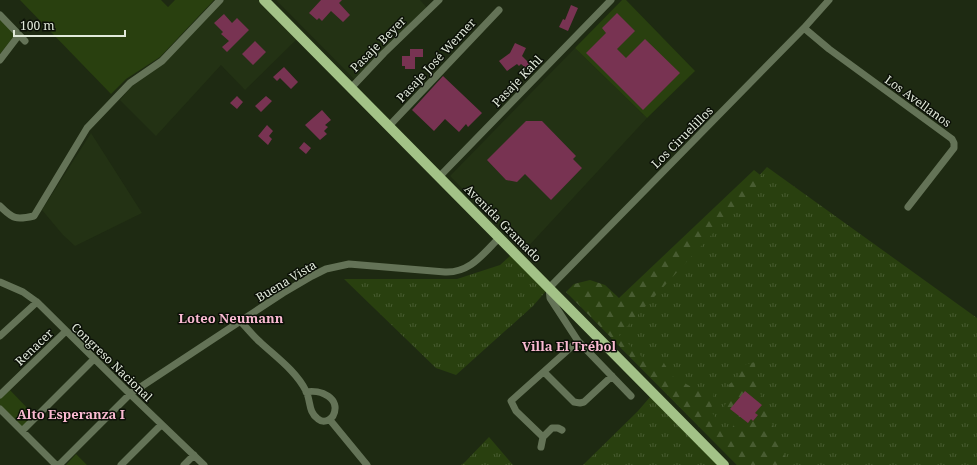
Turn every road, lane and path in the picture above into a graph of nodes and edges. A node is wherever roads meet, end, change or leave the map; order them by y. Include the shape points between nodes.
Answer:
1 (220, 0) edge
2 (264, 0) edge
3 (439, 0) edge
4 (611, 0) edge
5 (829, 0) edge
6 (499, 10) dead end
7 (0, 15) edge
8 (804, 28) junction
9 (19, 35) junction
10 (25, 41) dead end
11 (0, 60) edge
12 (351, 88) junction
13 (389, 126) junction
14 (439, 177) junction
15 (0, 206) edge
16 (908, 207) dead end
17 (499, 238) junction
18 (0, 282) edge
19 (548, 288) junction
20 (37, 302) junction
21 (241, 322) junction
22 (66, 332) junction
23 (0, 336) edge
24 (578, 341) junction
25 (94, 359) junction
26 (544, 372) junction
27 (612, 376) junction
28 (306, 392) junction
29 (130, 394) junction
30 (0, 395) edge
31 (631, 396) dead end
32 (0, 408) edge
33 (330, 420) junction
34 (162, 425) junction
35 (562, 430) dead end
36 (22, 431) junction
37 (543, 437) junction
38 (541, 447) dead end
39 (194, 455) junction
40 (58, 465) edge
41 (121, 465) edge
42 (184, 465) edge
43 (204, 465) edge
44 (367, 465) edge
45 (724, 465) edge

1 - 15 street via 162,61 130,83 87,128 34,216 20,219 11,217
2 - 12 main road, Avenida Gramado
3 - 12 street, Pasaje Beyer
4 - 14 street, Pasaje Kahl
5 - 8 street, Los Ciruelillos
6 - 13 street, Pasaje José Werner
7 - 9 street
8 - 16 street, Los Avellanos via 952,139 954,148
8 - 19 street, Los Ciruelillos
9 - 10 street
9 - 11 street
12 - 13 main road, Avenida Gramado
13 - 14 main road, Avenida Gramado
14 - 17 main road, Avenida Gramado
17 - 19 main road, Avenida Gramado
17 - 21 street, Buena Vista via 474,264 457,271 357,264 326,269 283,293
18 - 20 street, Congreso Nacional via 23,292
19 - 24 street via 550,298
19 - 45 main road, Avenida Gramado
20 - 22 street, Congreso Nacional
20 - 23 street
21 - 28 street via 288,368
21 - 29 street, Buena Vista
22 - 25 street, Congreso Nacional
22 - 30 street, Renacer
24 - 26 street
24 - 27 street
25 - 29 street, Congreso Nacional
25 - 36 street
26 - 27 street via 574,402 580,403
26 - 37 street via 511,401 516,410
27 - 31 street
28 - 33 street via 313,414 319,420
28 - 33 street via 325,393 330,397 335,411
29 - 34 street, Congreso Nacional
29 - 40 street, Buena Vista
32 - 36 street
33 - 44 street
34 - 39 street, Congreso Nacional
34 - 41 street
35 - 37 street via 552,428
36 - 40 street
37 - 38 street
39 - 42 street
39 - 43 street, Congreso Nacional

